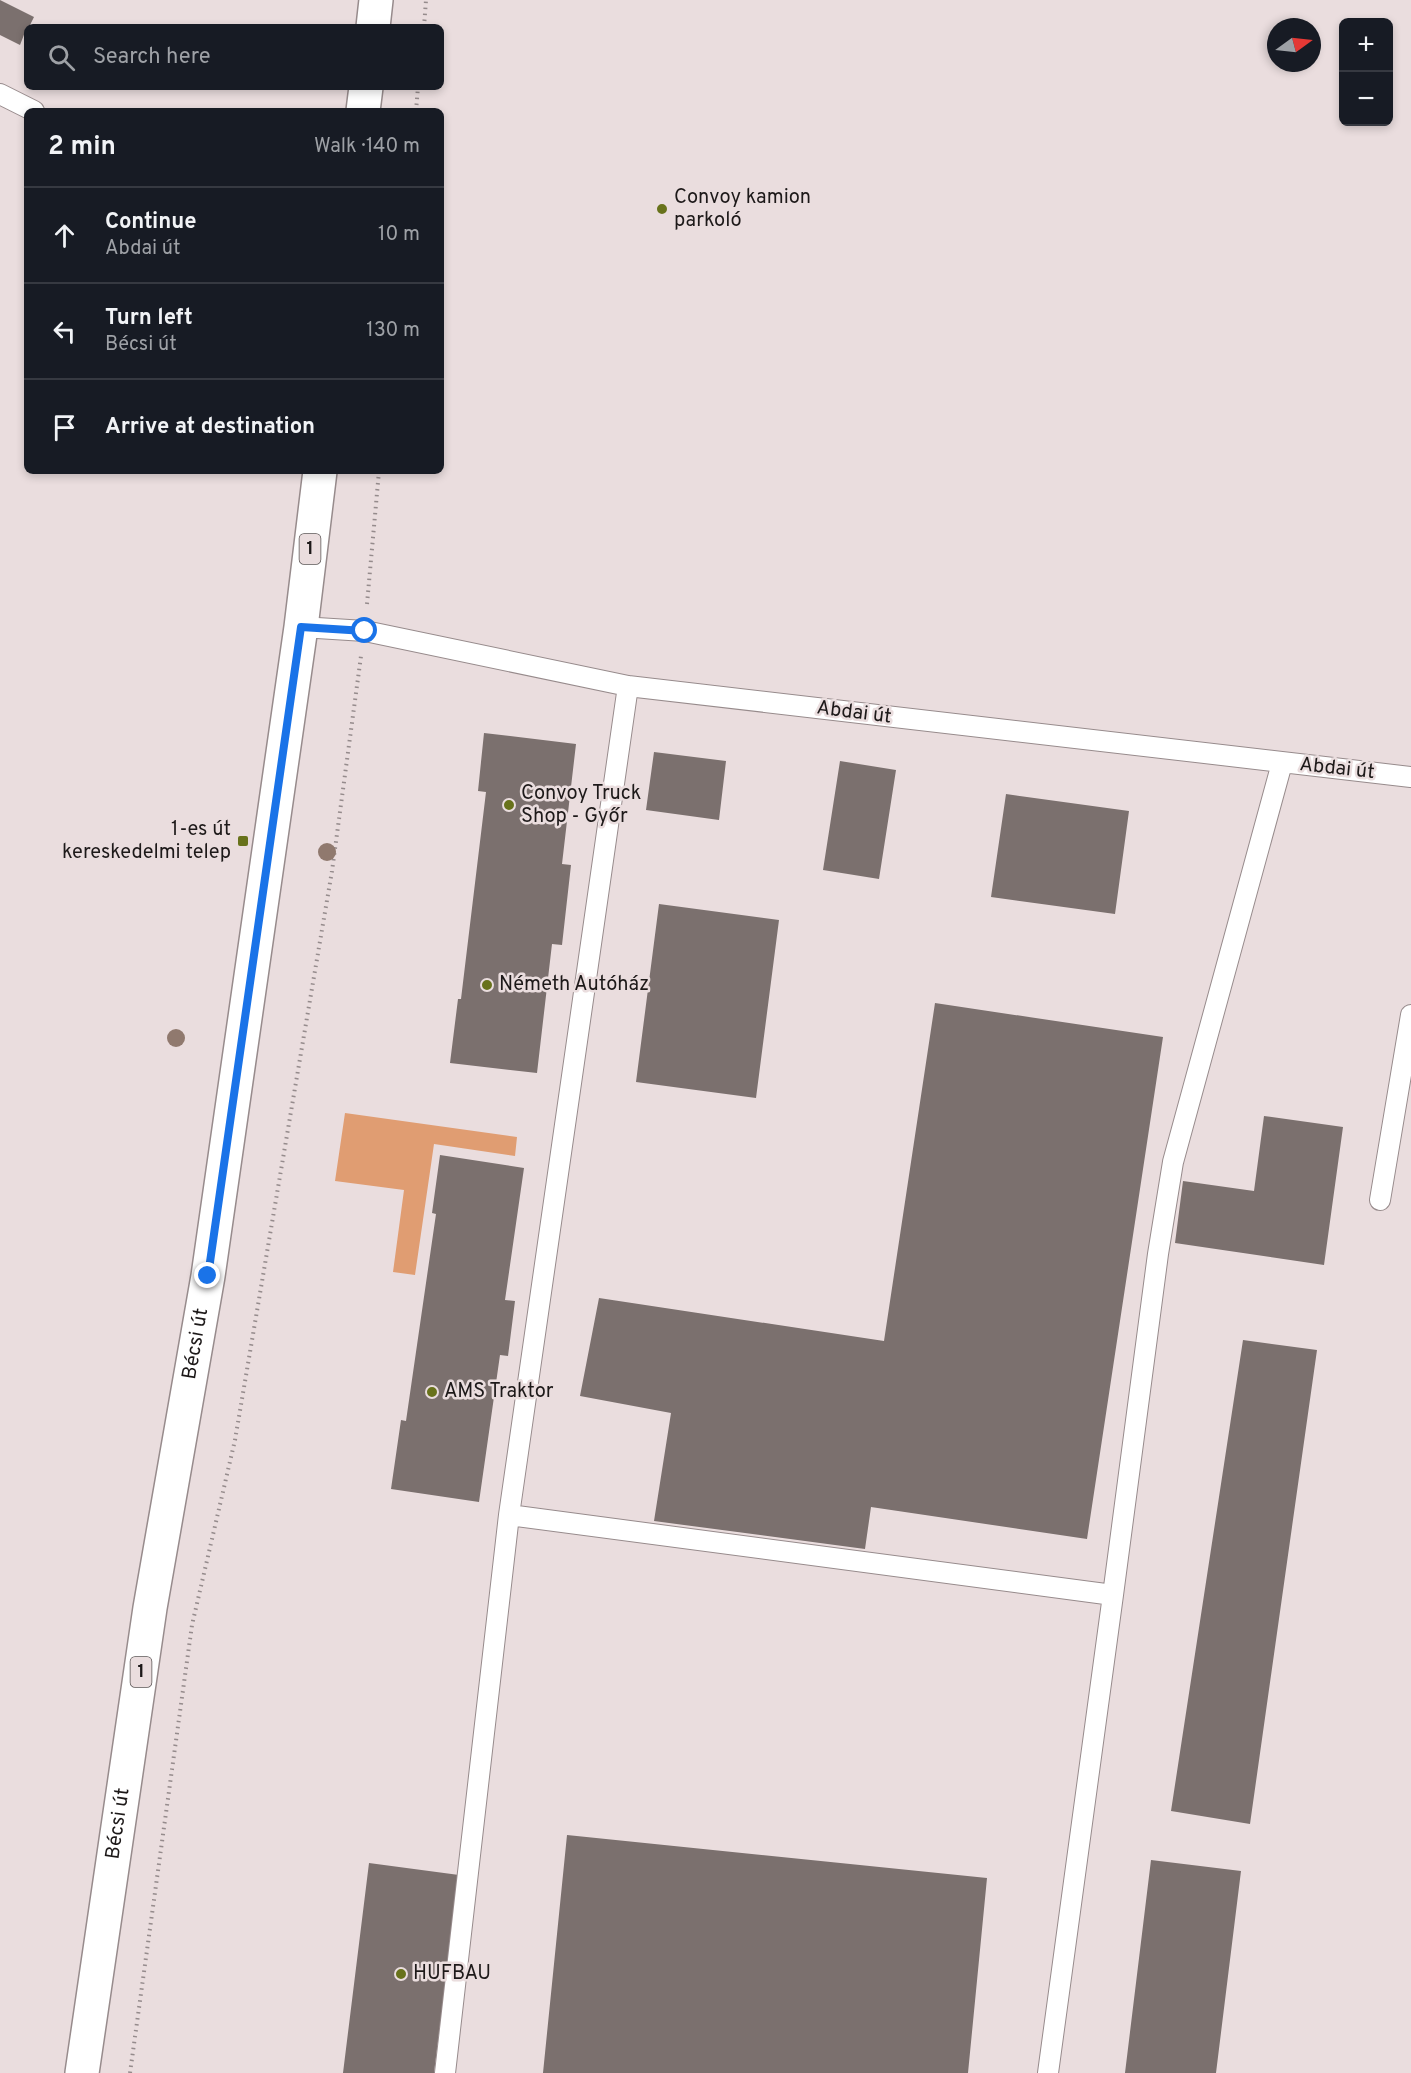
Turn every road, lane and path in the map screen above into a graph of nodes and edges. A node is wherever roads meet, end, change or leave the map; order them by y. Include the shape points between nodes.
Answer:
1 (376, 0) edge
2 (426, 0) edge
3 (373, 24) edge
4 (424, 24) edge
5 (366, 90) edge
6 (418, 90) edge
7 (0, 94) edge
8 (28, 108) edge
9 (363, 108) edge
10 (416, 108) edge
11 (320, 474) edge
12 (379, 474) edge
13 (301, 627) junction
14 (365, 631) junction
15 (628, 686) junction
16 (1282, 763) junction
17 (1411, 777) edge
18 (1411, 1015) edge
19 (1380, 1200) dead end
20 (509, 1515) junction
21 (1113, 1595) junction
22 (82, 2073) edge
23 (130, 2073) edge
24 (446, 2073) edge
25 (1048, 2073) edge

1 - 3 main road
2 - 4 path
5 - 9 main road
6 - 10 path
7 - 8 lane
11 - 13 main road, Bécsi út / 1
12 - 14 path
13 - 14 lane, Abdai út
13 - 22 main road, Bécsi út / 1 via 208,1276 150,1608
14 - 15 lane, Abdai út
14 - 23 path via 332,871 235,1440 192,1625
15 - 16 lane, Abdai út
15 - 20 lane
16 - 17 lane, Abdai út
16 - 21 lane via 1173,1162
18 - 19 lane
20 - 21 lane
20 - 24 lane
21 - 25 lane

